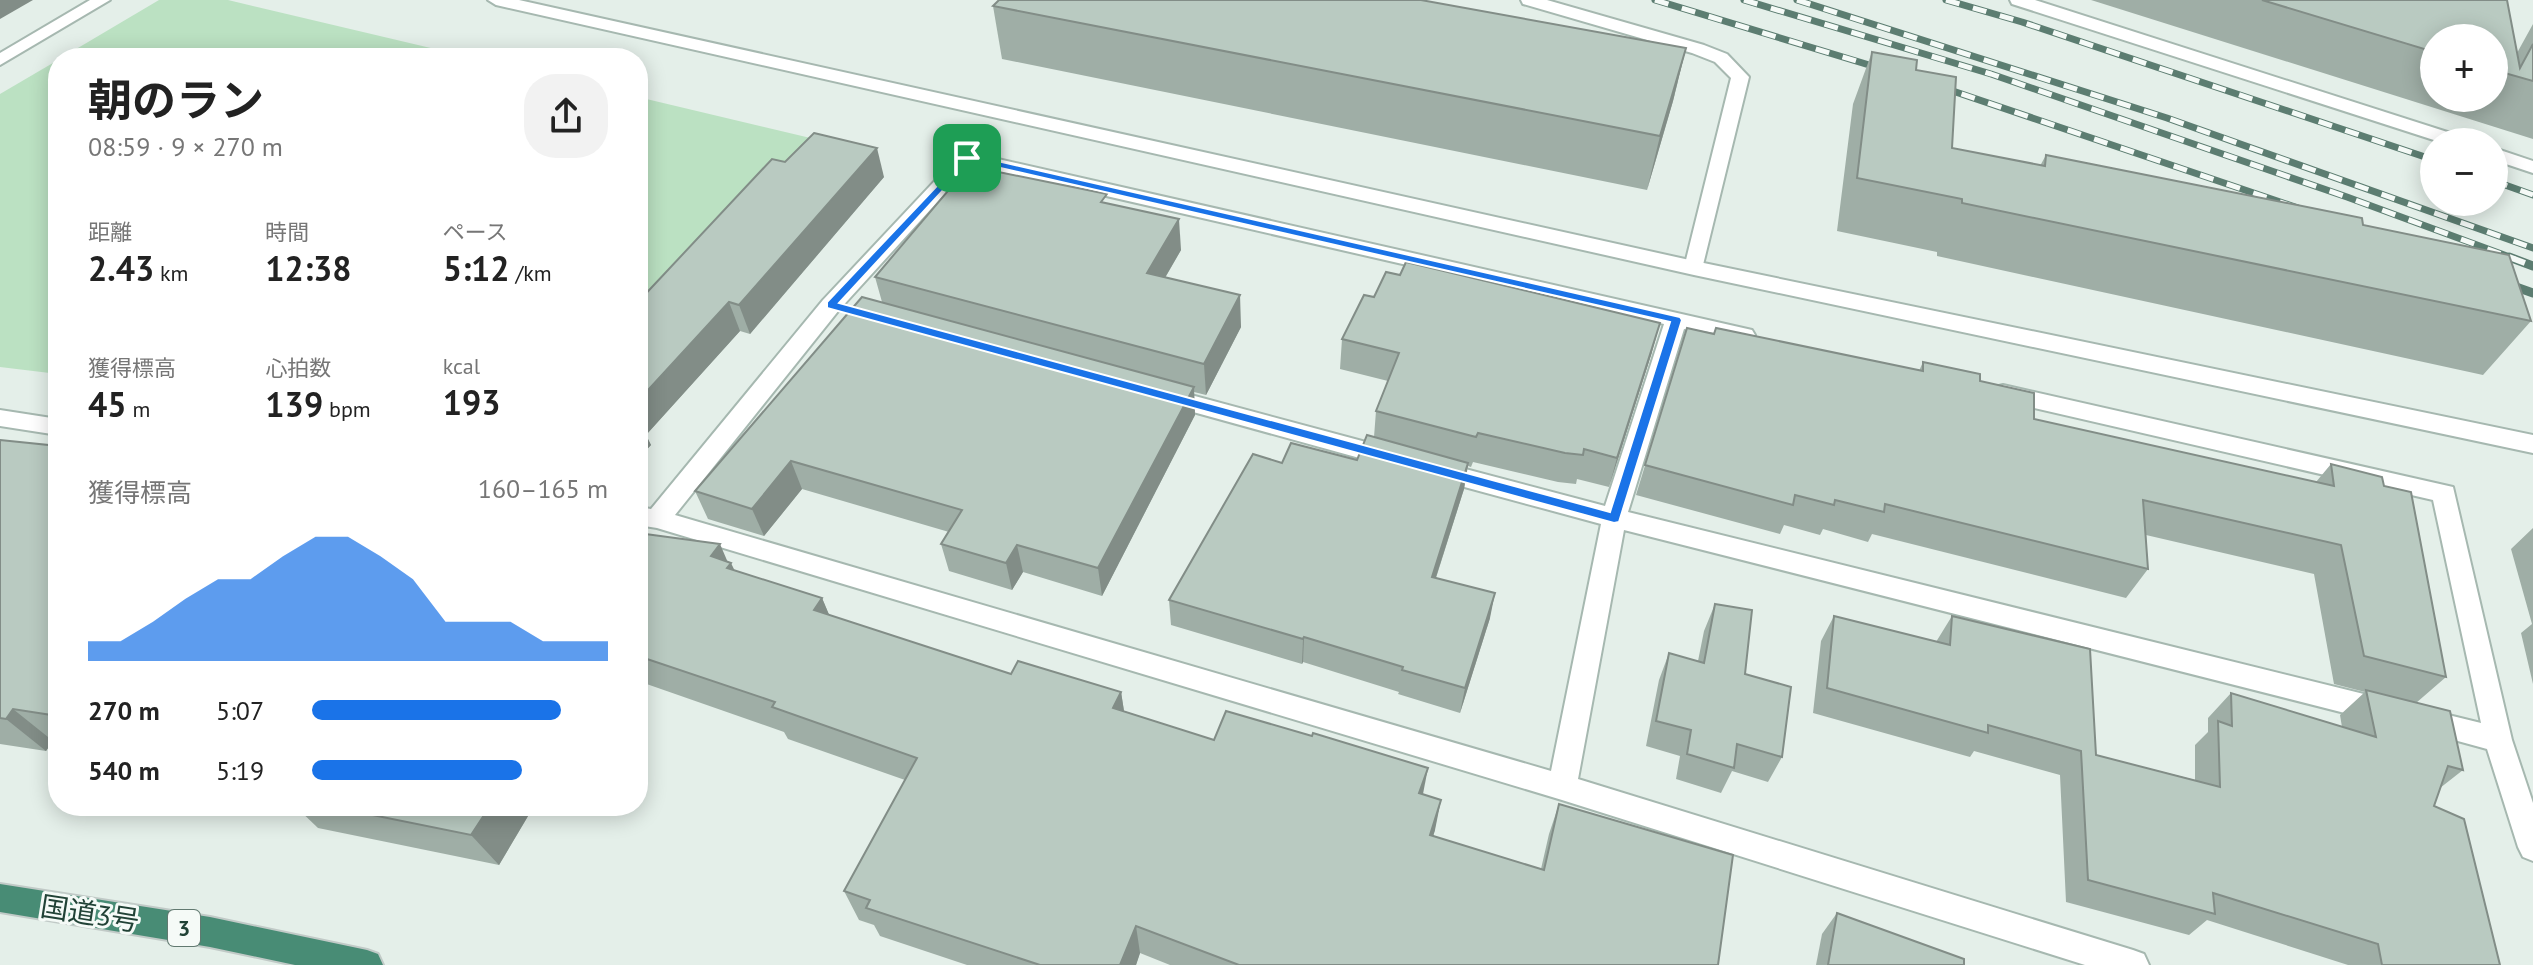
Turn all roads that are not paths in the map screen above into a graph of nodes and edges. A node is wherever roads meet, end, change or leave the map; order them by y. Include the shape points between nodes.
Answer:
1 (102, 0) edge
2 (496, 0) edge
3 (1529, 0) edge
4 (2018, 0) edge
5 (0, 60) edge
6 (2420, 129) edge
7 (2508, 159) edge
8 (2533, 167) edge
9 (1694, 268) junction
10 (831, 305) junction
11 (862, 313) edge
12 (1676, 320) junction
13 (1768, 341) edge
14 (1138, 389) edge
15 (1983, 389) edge
16 (0, 418) edge
17 (48, 425) edge
18 (2533, 444) edge
19 (648, 518) edge
20 (1614, 518) junction
21 (2498, 740) junction
22 (1562, 787) junction
23 (2533, 847) edge
24 (0, 898) edge
25 (367, 965) edge
26 (2133, 965) edge

1 - 5 street
2 - 9 street
3 - 9 street via 1698,49 1721,58 1740,77
4 - 6 street
7 - 8 street
9 - 18 street
10 - 11 street
10 - 12 street via 967,158
10 - 19 street
12 - 13 street
12 - 20 street
14 - 20 street
15 - 21 street via 2444,493
16 - 17 street
19 - 22 street
20 - 21 street
20 - 22 street
21 - 23 street
22 - 26 street
24 - 25 highway, 国道3号 / 3 via 210,932

